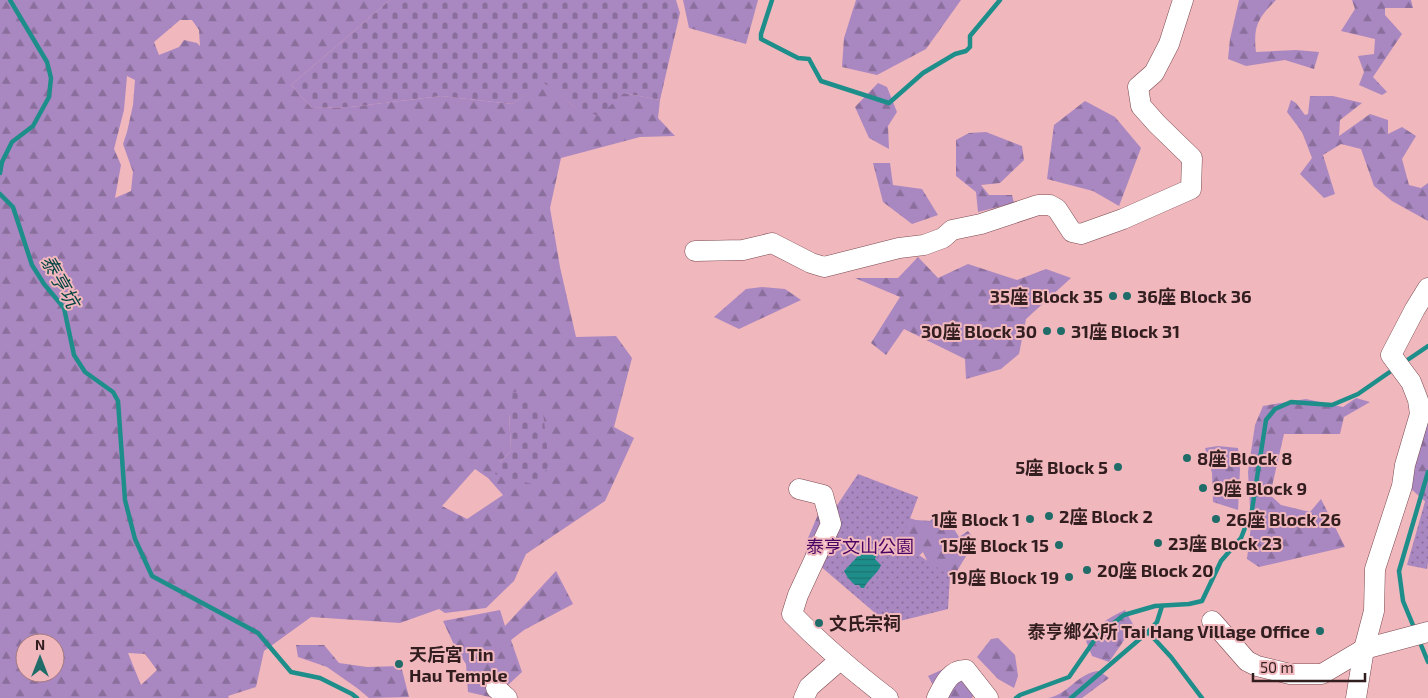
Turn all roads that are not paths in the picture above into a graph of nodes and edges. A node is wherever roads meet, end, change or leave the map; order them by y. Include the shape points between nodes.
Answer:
1 (1183, 0) edge
2 (695, 251) dead end
3 (1428, 288) edge
4 (799, 489) dead end
5 (1212, 621) dead end
6 (1419, 635) edge
7 (1364, 649) junction
8 (840, 660) junction
9 (804, 698) edge
10 (888, 698) edge
11 (937, 698) edge
12 (988, 698) edge
13 (1356, 698) edge

1 - 2 street via 1169,44 1154,73 1138,87 1141,106 1192,158 1190,189 1081,234 1072,232 1057,209 1038,205 952,230 943,238 924,245 824,267 772,243 744,250
3 - 7 street via 1391,355 1411,382 1420,414 1402,486 1375,568 1374,611
4 - 8 street via 823,495 831,524 792,614
5 - 7 street via 1247,661 1290,674 1322,674
6 - 7 street
7 - 13 street
8 - 9 street via 809,687
8 - 10 street
11 - 12 street via 947,678 961,670 966,670

